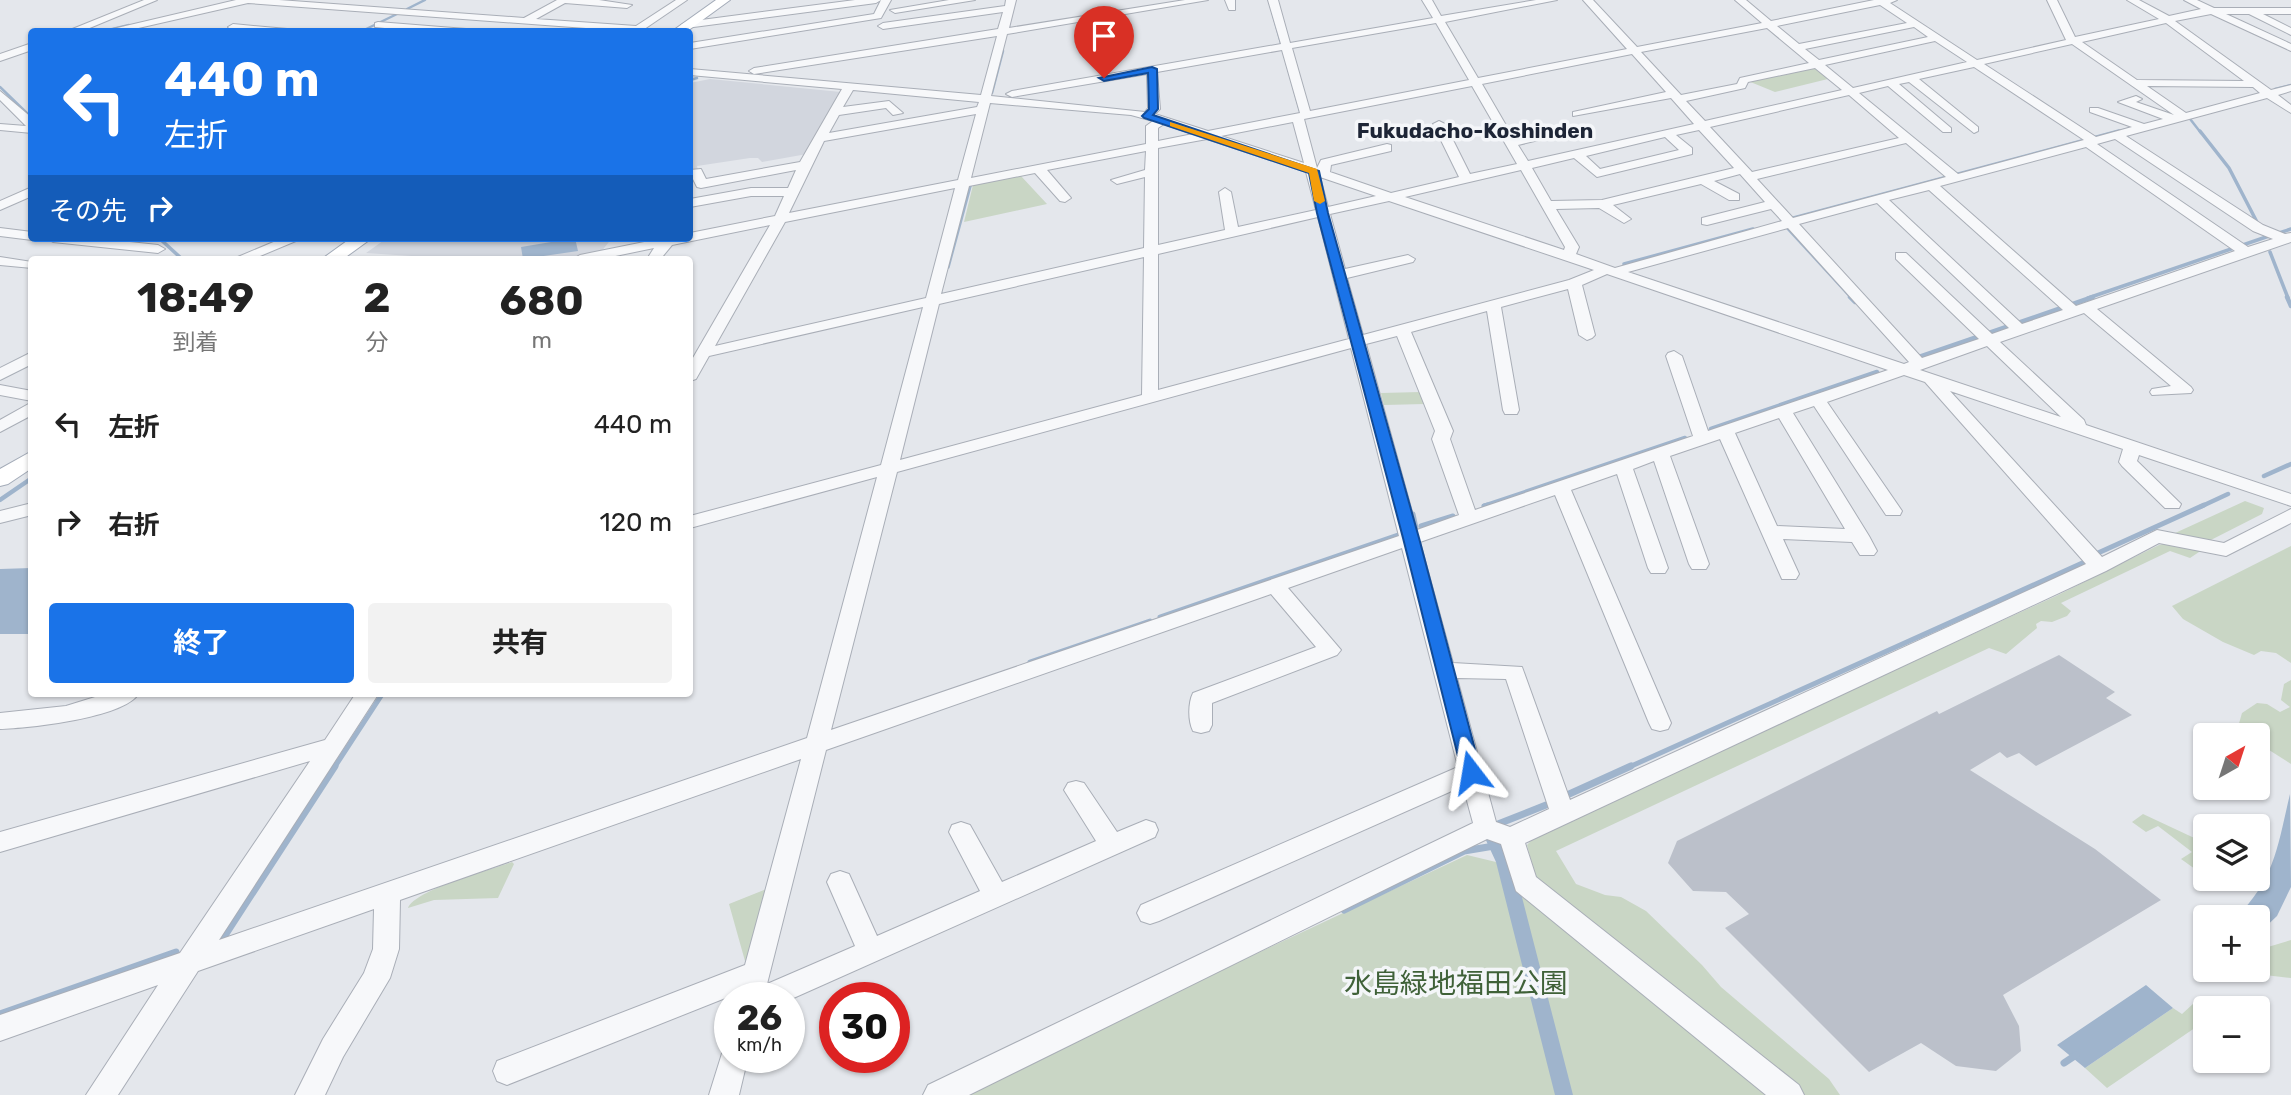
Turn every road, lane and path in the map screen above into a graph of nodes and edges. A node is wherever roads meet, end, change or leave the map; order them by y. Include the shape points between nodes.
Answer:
1 (152, 0) edge
2 (246, 0) edge
3 (564, 0) edge
4 (682, 0) edge
5 (723, 0) edge
6 (876, 0) edge
7 (886, 0) edge
8 (970, 0) edge
9 (1203, 0) edge
10 (1273, 0) edge
11 (1427, 0) edge
12 (1552, 0) edge
13 (1588, 0) edge
14 (1740, 0) edge
15 (2052, 0) edge
16 (2132, 0) edge
17 (2189, 0) edge
18 (2229, 0) edge
19 (1885, 1) edge
20 (914, 4) edge
21 (1010, 4) edge
22 (627, 5) dead end
23 (473, 7) dead end
24 (522, 7) dead end
25 (895, 10) dead end
26 (2247, 10) junction
27 (406, 11) junction
28 (544, 11) junction
29 (2208, 11) junction
30 (2291, 11) edge
31 (593, 16) dead end
32 (847, 20) junction
33 (1439, 20) junction
34 (2168, 20) junction
35 (526, 21) junction
36 (1917, 24) junction
37 (378, 25) junction
38 (1768, 25) junction
39 (806, 26) junction
40 (883, 26) dead end
41 (233, 27) dead end
42 (80, 28) edge
43 (123, 28) edge
44 (246, 28) edge
45 (372, 28) edge
46 (416, 28) edge
47 (514, 28) edge
48 (611, 28) edge
49 (638, 28) edge
50 (682, 28) edge
51 (1005, 30) junction
52 (764, 32) junction
53 (855, 32) dead end
54 (2291, 32) edge
55 (1937, 38) junction
56 (722, 39) junction
57 (815, 39) dead end
58 (901, 40) dead end
59 (2077, 42) junction
60 (693, 45) edge
61 (774, 45) dead end
62 (1282, 47) junction
63 (1800, 47) junction
64 (28, 48) edge
65 (2291, 48) edge
66 (731, 52) dead end
67 (1631, 52) junction
68 (0, 56) edge
69 (1819, 63) junction
70 (1977, 63) junction
71 (1152, 69) junction
72 (693, 72) edge
73 (718, 75) junction
74 (733, 76) junction
75 (1910, 78) junction
76 (693, 81) edge
77 (1476, 82) junction
78 (1891, 83) junction
79 (2139, 83) junction
80 (2256, 84) junction
81 (849, 87) junction
82 (2291, 88) edge
83 (1852, 90) junction
84 (0, 94) edge
85 (2269, 94) junction
86 (1672, 96) junction
87 (2136, 99) dead end
88 (985, 101) junction
89 (2094, 110) dead end
90 (2291, 110) edge
91 (833, 112) junction
92 (897, 113) junction
93 (1577, 114) dead end
94 (1147, 116) junction
95 (1302, 117) junction
96 (2180, 117) junction
97 (1163, 120) junction
98 (28, 122) edge
99 (1439, 124) dead end
100 (28, 125) edge
101 (2140, 126) junction
102 (0, 127) edge
103 (1699, 127) junction
104 (1584, 128) dead end
105 (1974, 129) dead end
106 (1947, 130) dead end
107 (823, 132) junction
108 (1668, 134) junction
109 (2118, 135) junction
110 (1208, 136) junction
111 (1908, 139) junction
112 (2091, 140) junction
113 (1513, 143) junction
114 (1153, 147) junction
115 (1578, 155) junction
116 (1392, 163) dead end
117 (805, 165) junction
118 (1527, 166) junction
119 (1039, 169) junction
120 (1152, 172) junction
121 (1741, 172) junction
122 (693, 173) edge
123 (1318, 173) junction
124 (1952, 176) junction
125 (1466, 178) junction
126 (1702, 179) junction
127 (1117, 180) dead end
128 (964, 184) junction
129 (1931, 185) junction
130 (793, 192) junction
131 (1225, 192) dead end
132 (28, 193) edge
133 (1392, 197) junction
134 (1734, 197) dead end
135 (1065, 198) dead end
136 (1880, 199) junction
137 (693, 202) edge
138 (1602, 204) junction
139 (1769, 204) junction
140 (1548, 205) junction
141 (0, 206) edge
142 (1322, 213) junction
143 (780, 219) junction
144 (1624, 219) dead end
145 (1707, 221) dead end
146 (1787, 222) junction
147 (0, 232) edge
148 (1232, 233) junction
149 (26, 235) edge
150 (693, 237) edge
151 (2288, 238) edge
152 (111, 242) edge
153 (285, 242) edge
154 (357, 242) edge
155 (613, 242) edge
156 (663, 242) edge
157 (667, 242) edge
158 (0, 245) edge
159 (154, 245) edge
160 (2241, 249) junction
161 (1152, 251) junction
162 (603, 255) junction
163 (140, 256) edge
164 (248, 256) edge
165 (336, 256) edge
166 (597, 256) edge
167 (655, 256) edge
168 (1568, 256) junction
169 (1901, 256) dead end
170 (1408, 259) dead end
171 (0, 261) edge
172 (28, 265) dead end
173 (1612, 271) junction
174 (1340, 275) junction
175 (1574, 283) junction
176 (933, 300) junction
177 (1493, 304) junction
178 (2073, 308) junction
179 (2016, 326) junction
180 (1402, 329) junction
181 (1587, 335) dead end
182 (1985, 337) junction
183 (1357, 341) junction
184 (703, 353) junction
185 (1674, 356) dead end
186 (28, 359) edge
187 (1918, 370) junction
188 (693, 371) edge
189 (0, 375) edge
190 (0, 390) edge
191 (2158, 392) dead end
192 (28, 395) edge
193 (1150, 397) junction
194 (1817, 399) junction
195 (28, 410) edge
196 (1511, 410) dead end
197 (1783, 411) junction
198 (0, 427) edge
199 (2084, 429) junction
200 (1725, 431) junction
201 (1702, 438) junction
202 (2133, 446) junction
203 (1660, 453) junction
204 (28, 461) edge
205 (1623, 466) junction
206 (889, 468) junction
207 (0, 479) edge
208 (1561, 487) junction
209 (2291, 500) edge
210 (2172, 504) dead end
211 (28, 510) edge
212 (1893, 512) dead end
213 (2291, 514) edge
214 (0, 517) edge
215 (1469, 518) junction
216 (693, 521) edge
217 (1772, 532) junction
218 (1411, 538) junction
219 (1699, 564) dead end
220 (2099, 566) junction
221 (1658, 568) dead end
222 (1789, 574) dead end
223 (1275, 584) junction
224 (1445, 670) junction
225 (118, 697) edge
226 (365, 697) edge
227 (0, 721) edge
228 (1660, 723) dead end
229 (1201, 725) dead end
230 (333, 746) junction
231 (814, 746) junction
232 (1471, 772) junction
233 (1076, 790) dead end
234 (1563, 814) junction
235 (1146, 830) dead end
236 (961, 832) dead end
237 (1499, 833) junction
238 (3, 844) edge
239 (1112, 845) junction
240 (840, 882) dead end
241 (387, 894) junction
242 (996, 896) junction
243 (1150, 913) dead end
244 (870, 951) junction
245 (190, 962) junction
246 (759, 982) edge
247 (778, 982) edge
248 (714, 1003) edge
249 (0, 1028) edge
250 (507, 1070) dead end
251 (730, 1073) edge
252 (101, 1095) edge
253 (310, 1095) edge
254 (724, 1095) edge
255 (938, 1095) edge
256 (1789, 1095) edge

1 - 42 street
2 - 27 street
2 - 43 street
3 - 22 street
3 - 28 street
4 - 49 street
5 - 50 main road
6 - 50 street
7 - 32 street via 878,16
8 - 20 street
9 - 51 street
10 - 62 street
11 - 33 street
12 - 33 street
13 - 67 street
14 - 38 street
15 - 59 street
16 - 34 street
17 - 29 street
18 - 26 street
19 - 36 street
19 - 38 street
20 - 25 street
21 - 40 street
21 - 51 street
23 - 27 street via 423,3
24 - 28 street
26 - 29 street
26 - 30 street
26 - 54 street
27 - 35 street
27 - 37 street
28 - 31 street
28 - 35 street
29 - 34 street
29 - 65 street
32 - 39 street
32 - 53 street
33 - 62 street
33 - 77 street
34 - 59 street
34 - 80 street
35 - 47 street
35 - 48 street
36 - 55 street
36 - 63 street
37 - 45 street
37 - 46 street
38 - 63 street
38 - 67 street
39 - 52 street
39 - 57 street
41 - 44 street
51 - 58 street
51 - 74 street
51 - 88 street
52 - 56 street
52 - 61 street
55 - 69 street
55 - 70 street
56 - 60 street
56 - 66 street
59 - 70 street
59 - 79 street
62 - 71 street
62 - 95 street
63 - 69 street
64 - 68 street
67 - 77 street
67 - 86 street
69 - 83 street
69 - 86 street via 1744,80 1741,86
70 - 75 street
70 - 112 street
71 - 88 street
71 - 94 street via 1154,109
72 - 73 street
73 - 74 street
73 - 76 street
74 - 81 street
75 - 78 street
75 - 105 street
77 - 95 street
77 - 113 street
78 - 83 street
78 - 106 street
79 - 80 street
79 - 96 street
80 - 85 street
81 - 88 street
81 - 91 street
82 - 85 street
83 - 103 street
83 - 111 street
84 - 98 street
85 - 90 street
85 - 96 street
86 - 93 street
86 - 103 street
87 - 96 street via 2124,102
88 - 92 street
88 - 94 street
88 - 107 street
88 - 128 street
89 - 101 street
91 - 92 street via 889,104
91 - 107 street
92 - 107 street
94 - 97 street
95 - 110 street
95 - 123 street
96 - 101 street
97 - 110 street
97 - 114 street via 1152,126
99 - 125 street
100 - 102 street
101 - 109 street
103 - 108 street
103 - 121 street
104 - 113 street
107 - 117 street
108 - 115 street
108 - 115 street via 1688,150 1597,173
109 - 112 street
109 - 151 street via 2264,230
110 - 114 street
110 - 123 street
111 - 121 street
111 - 124 street
112 - 124 street
112 - 160 street
113 - 118 street
114 - 119 street
114 - 120 street
115 - 118 street
116 - 123 street via 1384,142 1325,163
117 - 122 street via 701,184 697,172
117 - 130 street
118 - 125 street
118 - 140 street
119 - 128 street
119 - 135 street
120 - 127 street
120 - 161 street
121 - 126 street
121 - 139 street
123 - 133 street
123 - 142 street
124 - 129 street
125 - 133 street
126 - 134 street
126 - 138 street
128 - 143 street
128 - 176 street
129 - 136 street
129 - 178 street
130 - 137 street via 751,192
130 - 143 street
131 - 148 street
132 - 141 street
133 - 142 street
133 - 168 street
136 - 146 street
136 - 179 street
138 - 140 street
138 - 144 street
139 - 145 street
139 - 146 street
140 - 168 street via 1573,247
142 - 148 street
142 - 174 street
143 - 150 street
143 - 184 street
146 - 173 street
146 - 187 street
147 - 149 street
148 - 161 street
149 - 158 street
151 - 160 street
152 - 159 street
153 - 164 street
154 - 165 main road
155 - 162 street
156 - 162 street
157 - 167 street
159 - 163 street
160 - 178 street
161 - 176 street
161 - 193 street
162 - 166 street
168 - 173 street
169 - 182 street
170 - 174 street
171 - 172 street
173 - 175 street
173 - 187 street
174 - 183 street
175 - 177 street
175 - 181 street
176 - 184 street
176 - 206 street
177 - 180 street
177 - 196 street
178 - 179 street
178 - 191 street via 2185,390
179 - 182 street
180 - 183 street
180 - 215 street via 1444,430 1441,439
182 - 187 street
182 - 199 street
183 - 193 street
183 - 218 street
184 - 188 street
185 - 201 street
186 - 189 street
187 - 194 street
187 - 199 street
187 - 220 street
190 - 192 street
193 - 206 street
194 - 197 street
194 - 212 street
195 - 198 street
197 - 200 street
197 - 217 street via 1863,543
199 - 202 street
200 - 201 street
200 - 217 street
201 - 203 street
202 - 209 street
202 - 210 street via 2128,462
203 - 205 street
203 - 219 street
204 - 207 main road
205 - 208 street
205 - 221 street
206 - 216 street
206 - 231 street
208 - 215 street
208 - 228 street
211 - 214 street
213 - 220 street via 2226,550 2157,536
215 - 218 street
217 - 222 street
218 - 223 street
218 - 224 street
220 - 234 street
223 - 229 street via 1330,650 1201,699
223 - 231 street
224 - 232 street
224 - 234 street via 1514,672
225 - 227 street via 86,710
226 - 230 street
230 - 238 street
230 - 245 street
231 - 241 street
231 - 246 street
232 - 237 street
232 - 243 street
233 - 239 street
234 - 237 street
235 - 239 street
236 - 242 street
237 - 255 street
237 - 256 street via 1525,883
239 - 242 street
240 - 244 street
241 - 245 street
241 - 253 street via 386,949 376,978
242 - 244 street
244 - 247 street
245 - 249 street
245 - 252 street
248 - 250 street
251 - 254 street

